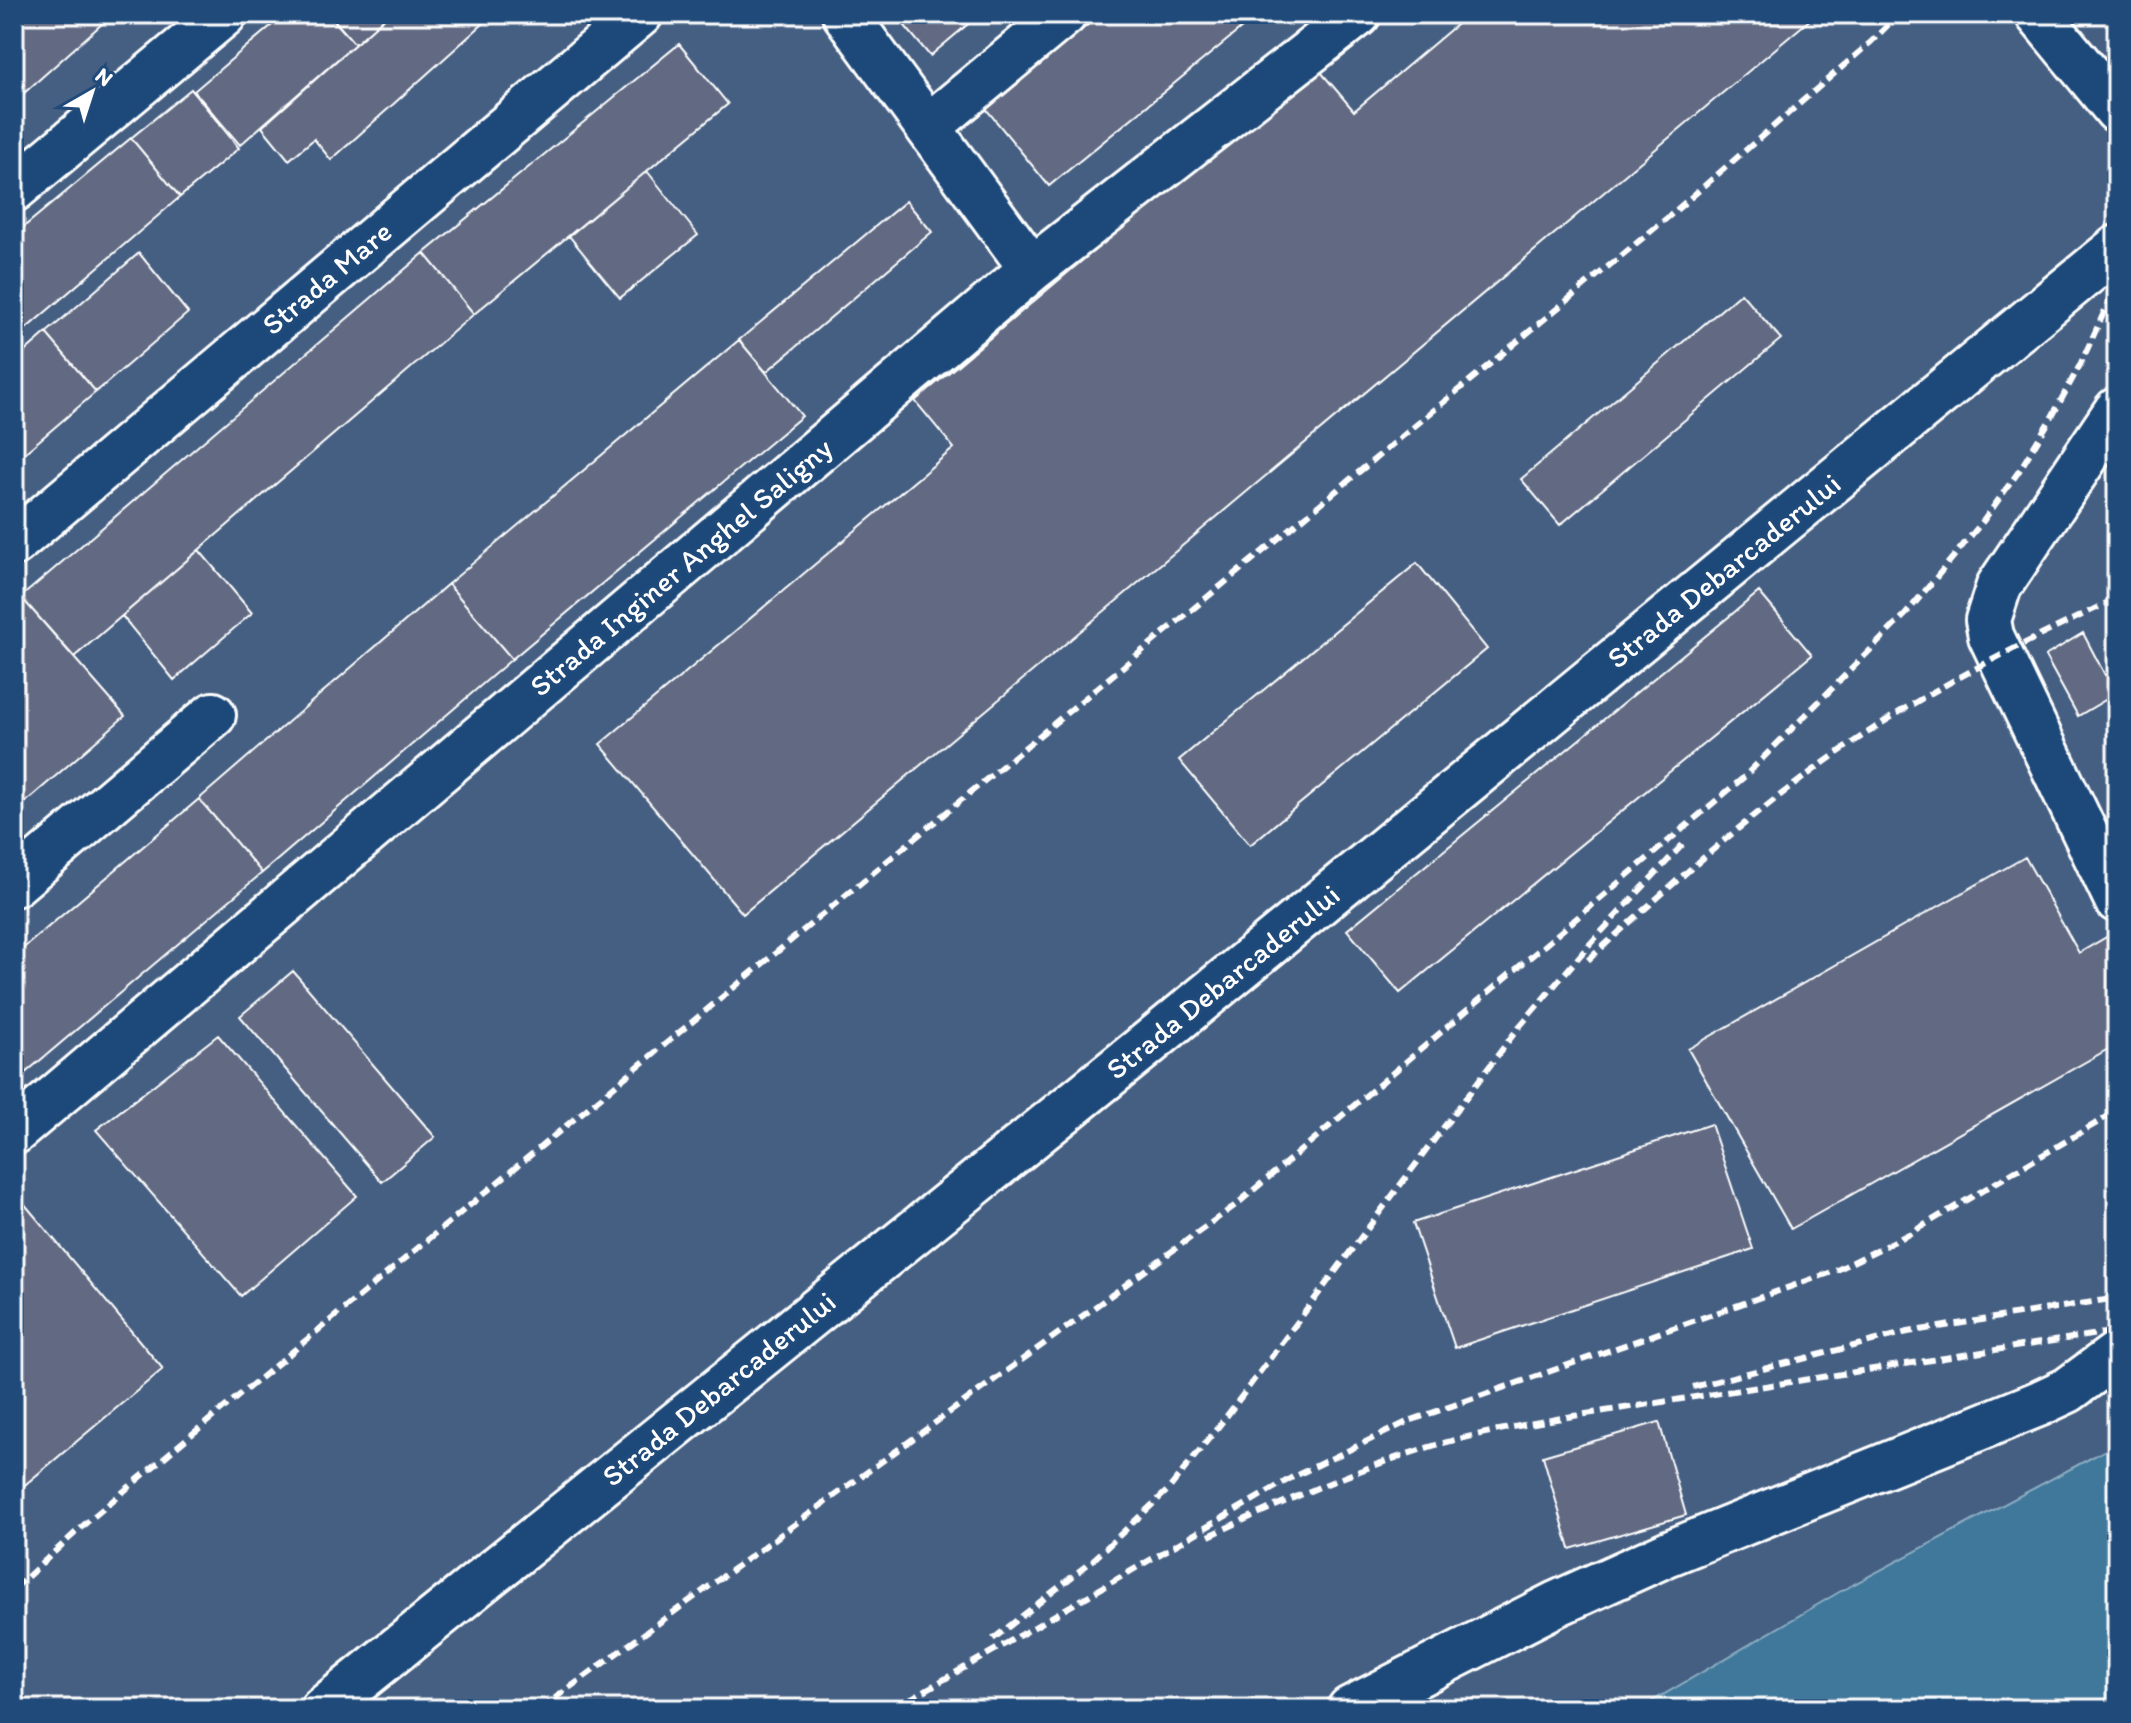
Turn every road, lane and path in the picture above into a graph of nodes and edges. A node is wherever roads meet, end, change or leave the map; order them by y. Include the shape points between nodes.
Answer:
1 (224, 14) edge
2 (640, 14) edge
3 (845, 14) edge
4 (1064, 14) edge
5 (1358, 14) edge
6 (2038, 14) edge
7 (2117, 110) edge
8 (928, 127) junction
9 (14, 189) edge
10 (2117, 248) edge
11 (1032, 269) junction
12 (2117, 410) edge
13 (14, 543) edge
14 (213, 715) dead end
15 (14, 884) edge
16 (2117, 900) edge
17 (14, 1132) edge
18 (2117, 1354) edge
19 (323, 1709) edge
20 (1350, 1709) edge

1 - 9 street
2 - 13 street, Strada Mare
3 - 8 street
4 - 8 street
5 - 11 street, Strada Inginer Anghel Saligny
6 - 7 street
8 - 11 street
10 - 19 street, Strada Debarcaderului via 1150,1042
11 - 17 street, Strada Inginer Anghel Saligny
12 - 16 street via 1999,586 1988,620
14 - 15 street
18 - 20 street via 2068,1390 2038,1404 1669,1553

